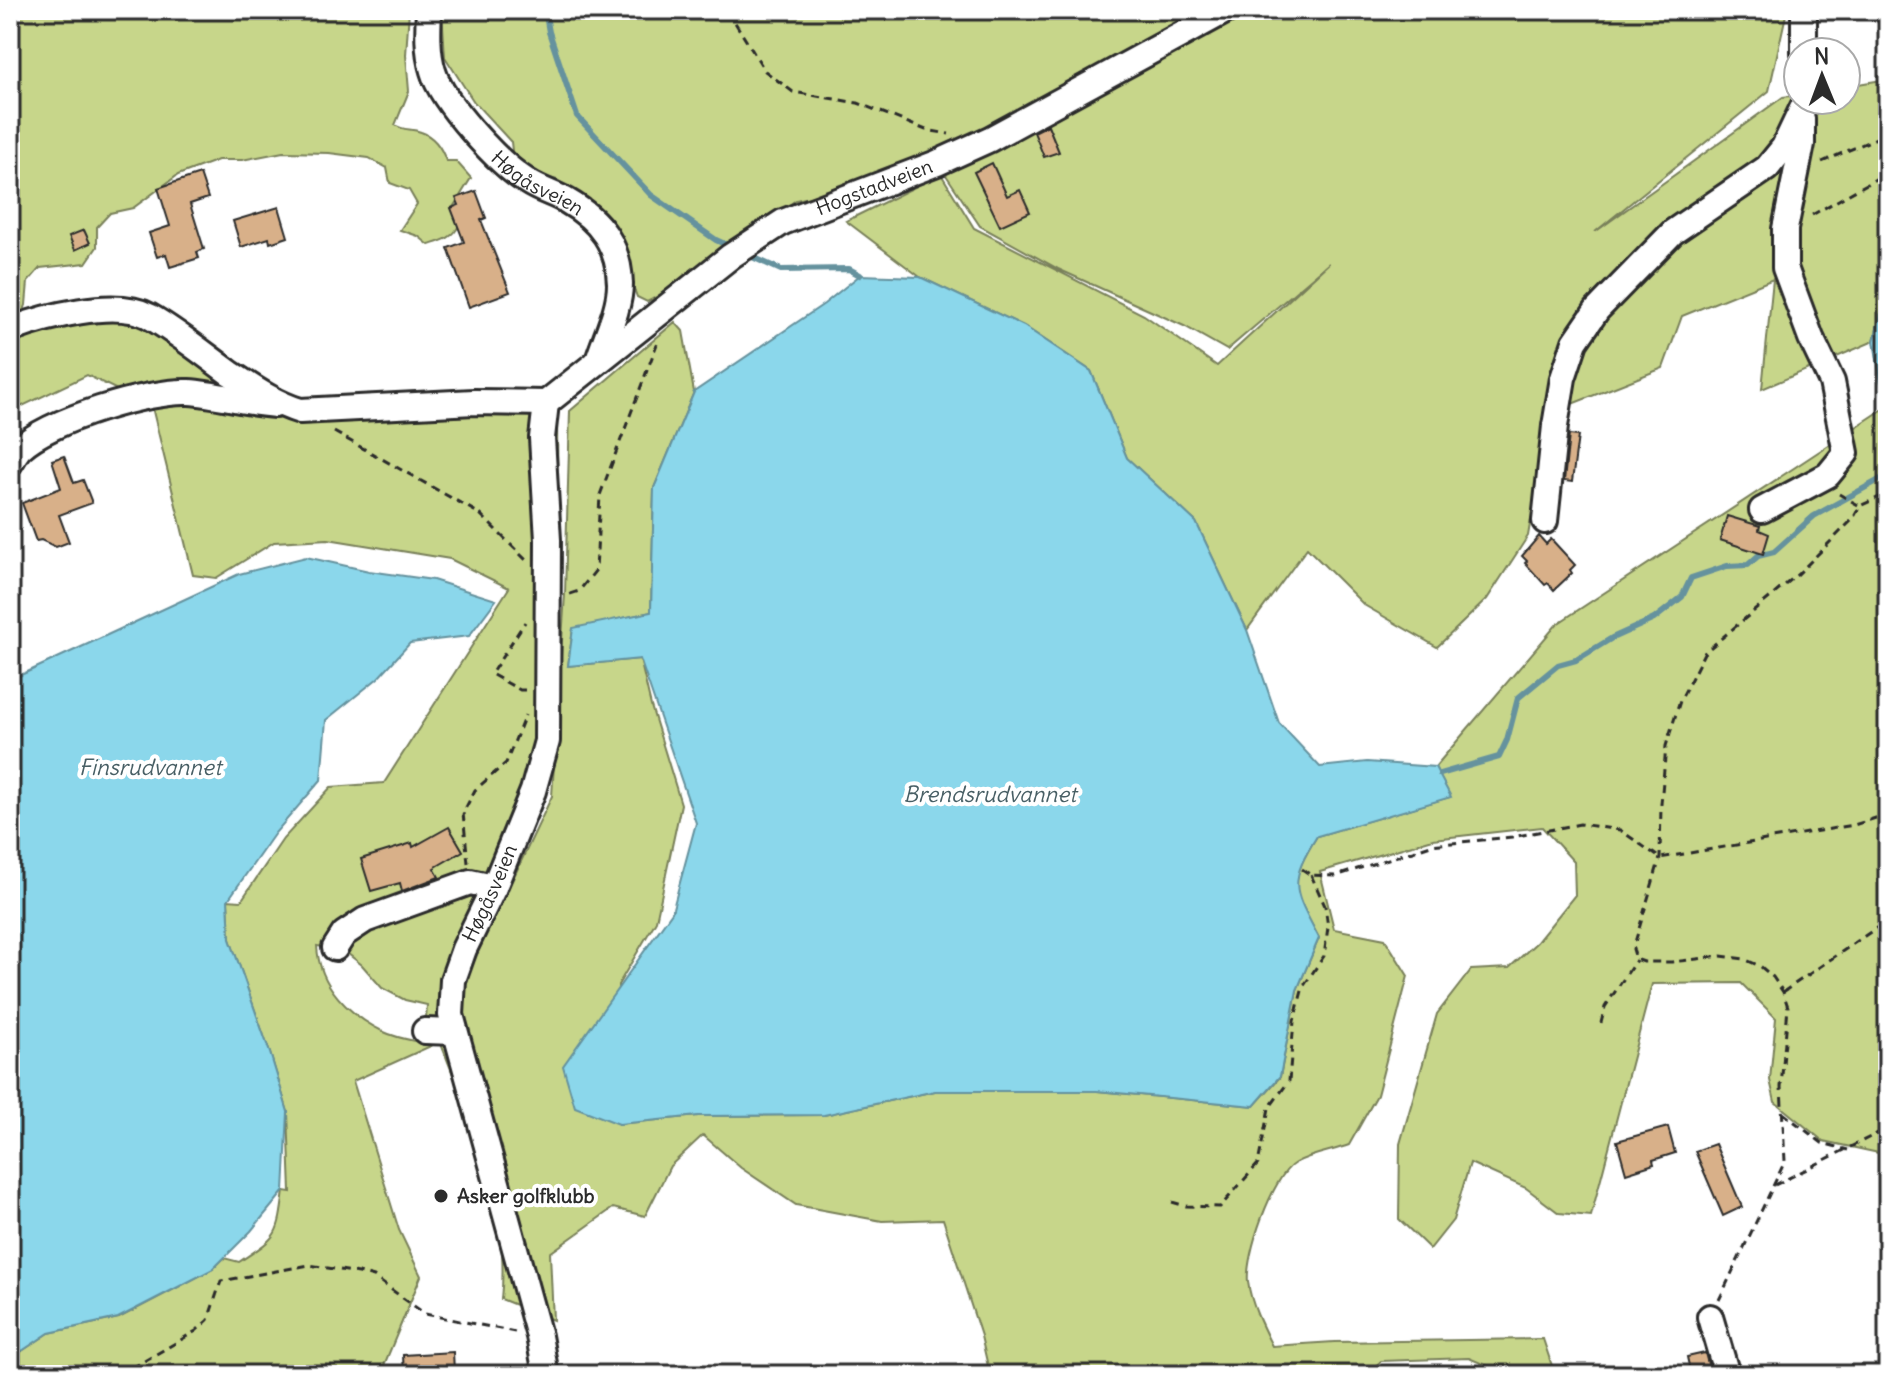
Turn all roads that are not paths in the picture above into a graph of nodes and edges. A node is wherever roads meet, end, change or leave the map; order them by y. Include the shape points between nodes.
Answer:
1 (429, 10) edge
2 (1227, 10) edge
3 (1804, 10) edge
4 (1804, 36) edge
5 (1798, 116) edge
6 (1803, 116) edge
7 (10, 312) edge
8 (39, 319) junction
9 (10, 330) edge
10 (598, 361) junction
11 (546, 403) junction
12 (290, 408) junction
13 (10, 463) edge
14 (1762, 510) dead end
15 (1545, 521) dead end
16 (494, 887) junction
17 (335, 948) dead end
18 (425, 1031) dead end
19 (454, 1032) junction
20 (1710, 1317) road end
21 (546, 1375) edge
22 (1727, 1375) edge

1 - 10 street, Høgåsveien via 433,71 443,94 488,148 527,182 594,218 614,249 620,286
2 - 10 street, Hogstadveien via 977,144 783,222 731,256
3 - 4 street
5 - 15 street via 1767,168 1673,232 1597,310 1575,342 1563,378
6 - 14 street via 1785,229 1785,268 1832,382 1846,453 1828,475
7 - 8 street
8 - 9 street
8 - 12 street via 108,308 146,315
10 - 11 street, Hogstadveien
11 - 12 street
11 - 16 street, Høgåsveien via 542,438 547,741
12 - 13 street via 188,392 148,397 48,429 20,448
16 - 17 street via 470,882 365,920 344,934
16 - 19 street, Høgåsveien via 453,980
18 - 19 street
19 - 21 street, Høgåsveien
20 - 22 street

